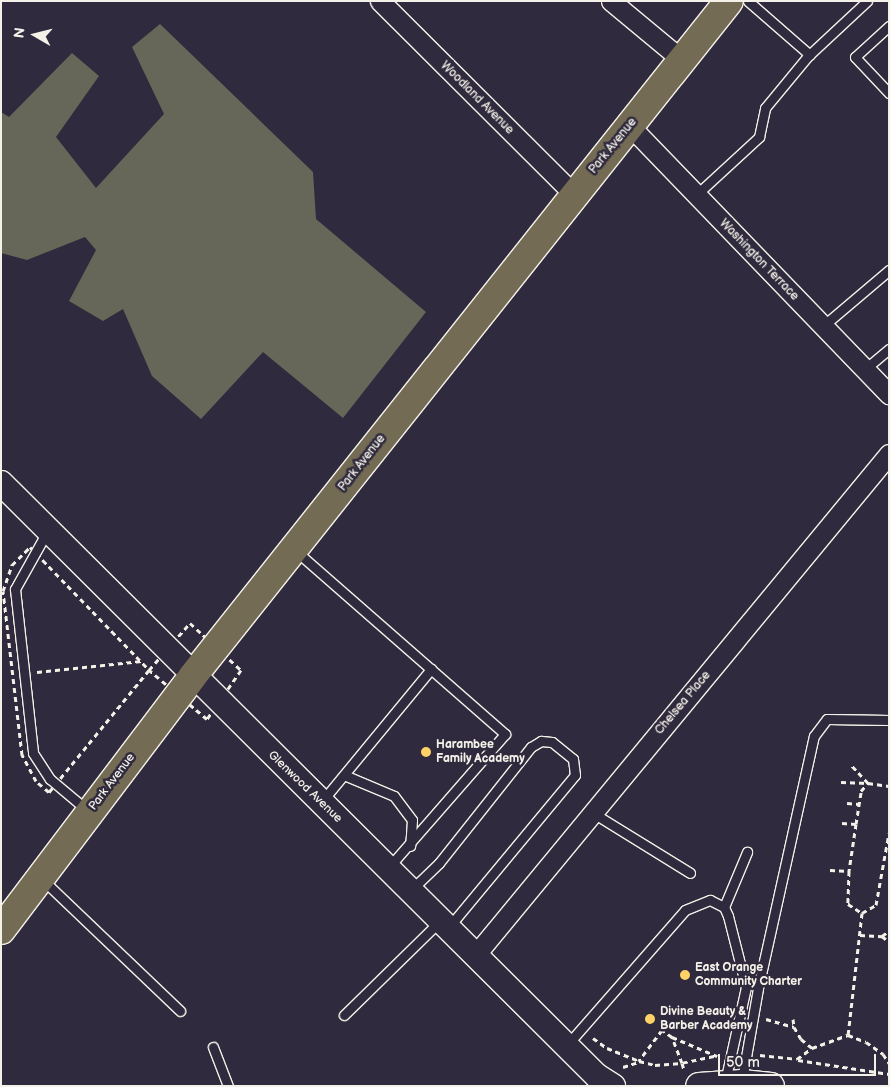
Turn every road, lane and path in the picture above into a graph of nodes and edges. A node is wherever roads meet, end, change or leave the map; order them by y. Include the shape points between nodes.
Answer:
1 (380, 1) edge
2 (611, 1) edge
3 (729, 1) edge
4 (748, 1) edge
5 (867, 1) edge
6 (889, 26) edge
7 (810, 55) junction
8 (682, 60) junction
9 (889, 93) edge
10 (630, 126) junction
11 (574, 194) junction
12 (696, 195) junction
13 (889, 270) edge
14 (828, 321) junction
15 (889, 349) edge
16 (865, 369) junction
17 (889, 394) edge
18 (889, 454) edge
19 (1, 483) edge
20 (49, 529) junction
21 (294, 549) junction
22 (36, 551) junction
23 (141, 661) junction
24 (430, 669) junction
25 (12, 671) dead end
26 (24, 673) junction
27 (192, 676) junction
28 (889, 720) edge
29 (850, 764) dead end
30 (344, 775) junction
31 (841, 782) dead end
32 (868, 782) junction
33 (56, 785) junction
34 (889, 786) edge
35 (321, 802) junction
36 (847, 803) dead end
37 (859, 804) junction
38 (89, 812) junction
39 (593, 813) junction
40 (842, 823) dead end
41 (856, 824) junction
42 (889, 833) edge
43 (410, 846) junction
44 (747, 852) dead end
45 (388, 867) junction
46 (830, 870) dead end
47 (849, 871) junction
48 (690, 873) dead end
49 (40, 877) junction
50 (411, 890) junction
51 (724, 907) junction
52 (862, 913) junction
53 (445, 924) junction
54 (1, 930) edge
55 (889, 932) edge
56 (860, 935) junction
57 (882, 936) junction
58 (889, 942) edge
59 (477, 953) junction
60 (180, 1011) dead end
61 (753, 1012) junction
62 (344, 1015) dead end
63 (793, 1019) dead end
64 (794, 1027) junction
65 (848, 1035) junction
66 (574, 1037) junction
67 (672, 1037) junction
68 (213, 1047) dead end
69 (812, 1048) junction
70 (747, 1054) junction
71 (732, 1055) junction
72 (714, 1056) junction
73 (797, 1060) junction
74 (638, 1061) junction
75 (682, 1063) junction
76 (889, 1063) edge
77 (889, 1074) edge
78 (734, 1083) junction
79 (228, 1086) edge
80 (613, 1086) edge
81 (699, 1086) edge
82 (771, 1086) edge

1 - 11 street, Woodland Avenue
2 - 8 street
3 - 8 main road, Park Avenue
4 - 7 lane
5 - 7 lane
6 - 9 lane via 854,57
7 - 12 lane via 765,108 758,137
8 - 10 main road, Park Avenue
10 - 11 main road, Park Avenue
10 - 12 street, Washington Terrace
11 - 21 main road, Park Avenue
12 - 14 street, Washington Terrace
13 - 14 lane
14 - 16 street, Washington Terrace
15 - 16 lane
16 - 17 street, Washington Terrace
18 - 39 street, Chelsea Place
19 - 20 street, Glenwood Avenue
20 - 22 lane
20 - 27 street, Glenwood Avenue
21 - 24 lane
21 - 27 main road, Park Avenue
22 - 23 path
22 - 26 lane via 15,589
23 - 26 path
23 - 33 path via 149,670
24 - 30 lane
24 - 43 lane via 505,734
25 - 26 path
26 - 33 lane via 33,752
27 - 35 street, Glenwood Avenue
27 - 38 main road, Park Avenue
28 - 61 lane via 827,719 814,736
29 - 32 path
30 - 35 lane
30 - 43 lane via 394,796 412,820
31 - 32 path
32 - 34 path
32 - 37 path via 861,791
33 - 38 lane
35 - 45 street, Glenwood Avenue
36 - 37 path
37 - 41 path
38 - 49 main road, Park Avenue
39 - 48 lane
39 - 59 street, Chelsea Place
40 - 41 path
41 - 47 path
42 - 52 path via 876,905
43 - 45 lane
44 - 51 lane
45 - 50 street, Glenwood Avenue
46 - 47 path
47 - 52 path via 848,904
49 - 54 main road, Park Avenue
49 - 60 lane
50 - 53 street, Glenwood Avenue
50 - 53 lane via 439,863 531,747 541,741 552,742 573,759 577,767 575,774
51 - 66 lane via 710,900 685,910
51 - 71 lane via 746,987
52 - 56 path
53 - 59 street, Glenwood Avenue
53 - 62 lane
55 - 57 path
56 - 57 path
56 - 65 path
57 - 58 path
59 - 66 street, Glenwood Avenue
61 - 64 path
61 - 70 lane
63 - 64 path
64 - 69 path
65 - 69 path
65 - 76 path via 866,1042 883,1054
66 - 74 path
66 - 80 street, Glenwood Avenue via 597,1076
67 - 72 path
67 - 74 path via 662,1030
67 - 75 path
68 - 79 lane
69 - 73 path
70 - 73 path
70 - 78 lane
71 - 72 path
71 - 78 lane
72 - 75 path
73 - 77 path
74 - 75 path via 655,1066
78 - 81 main road
78 - 82 main road

